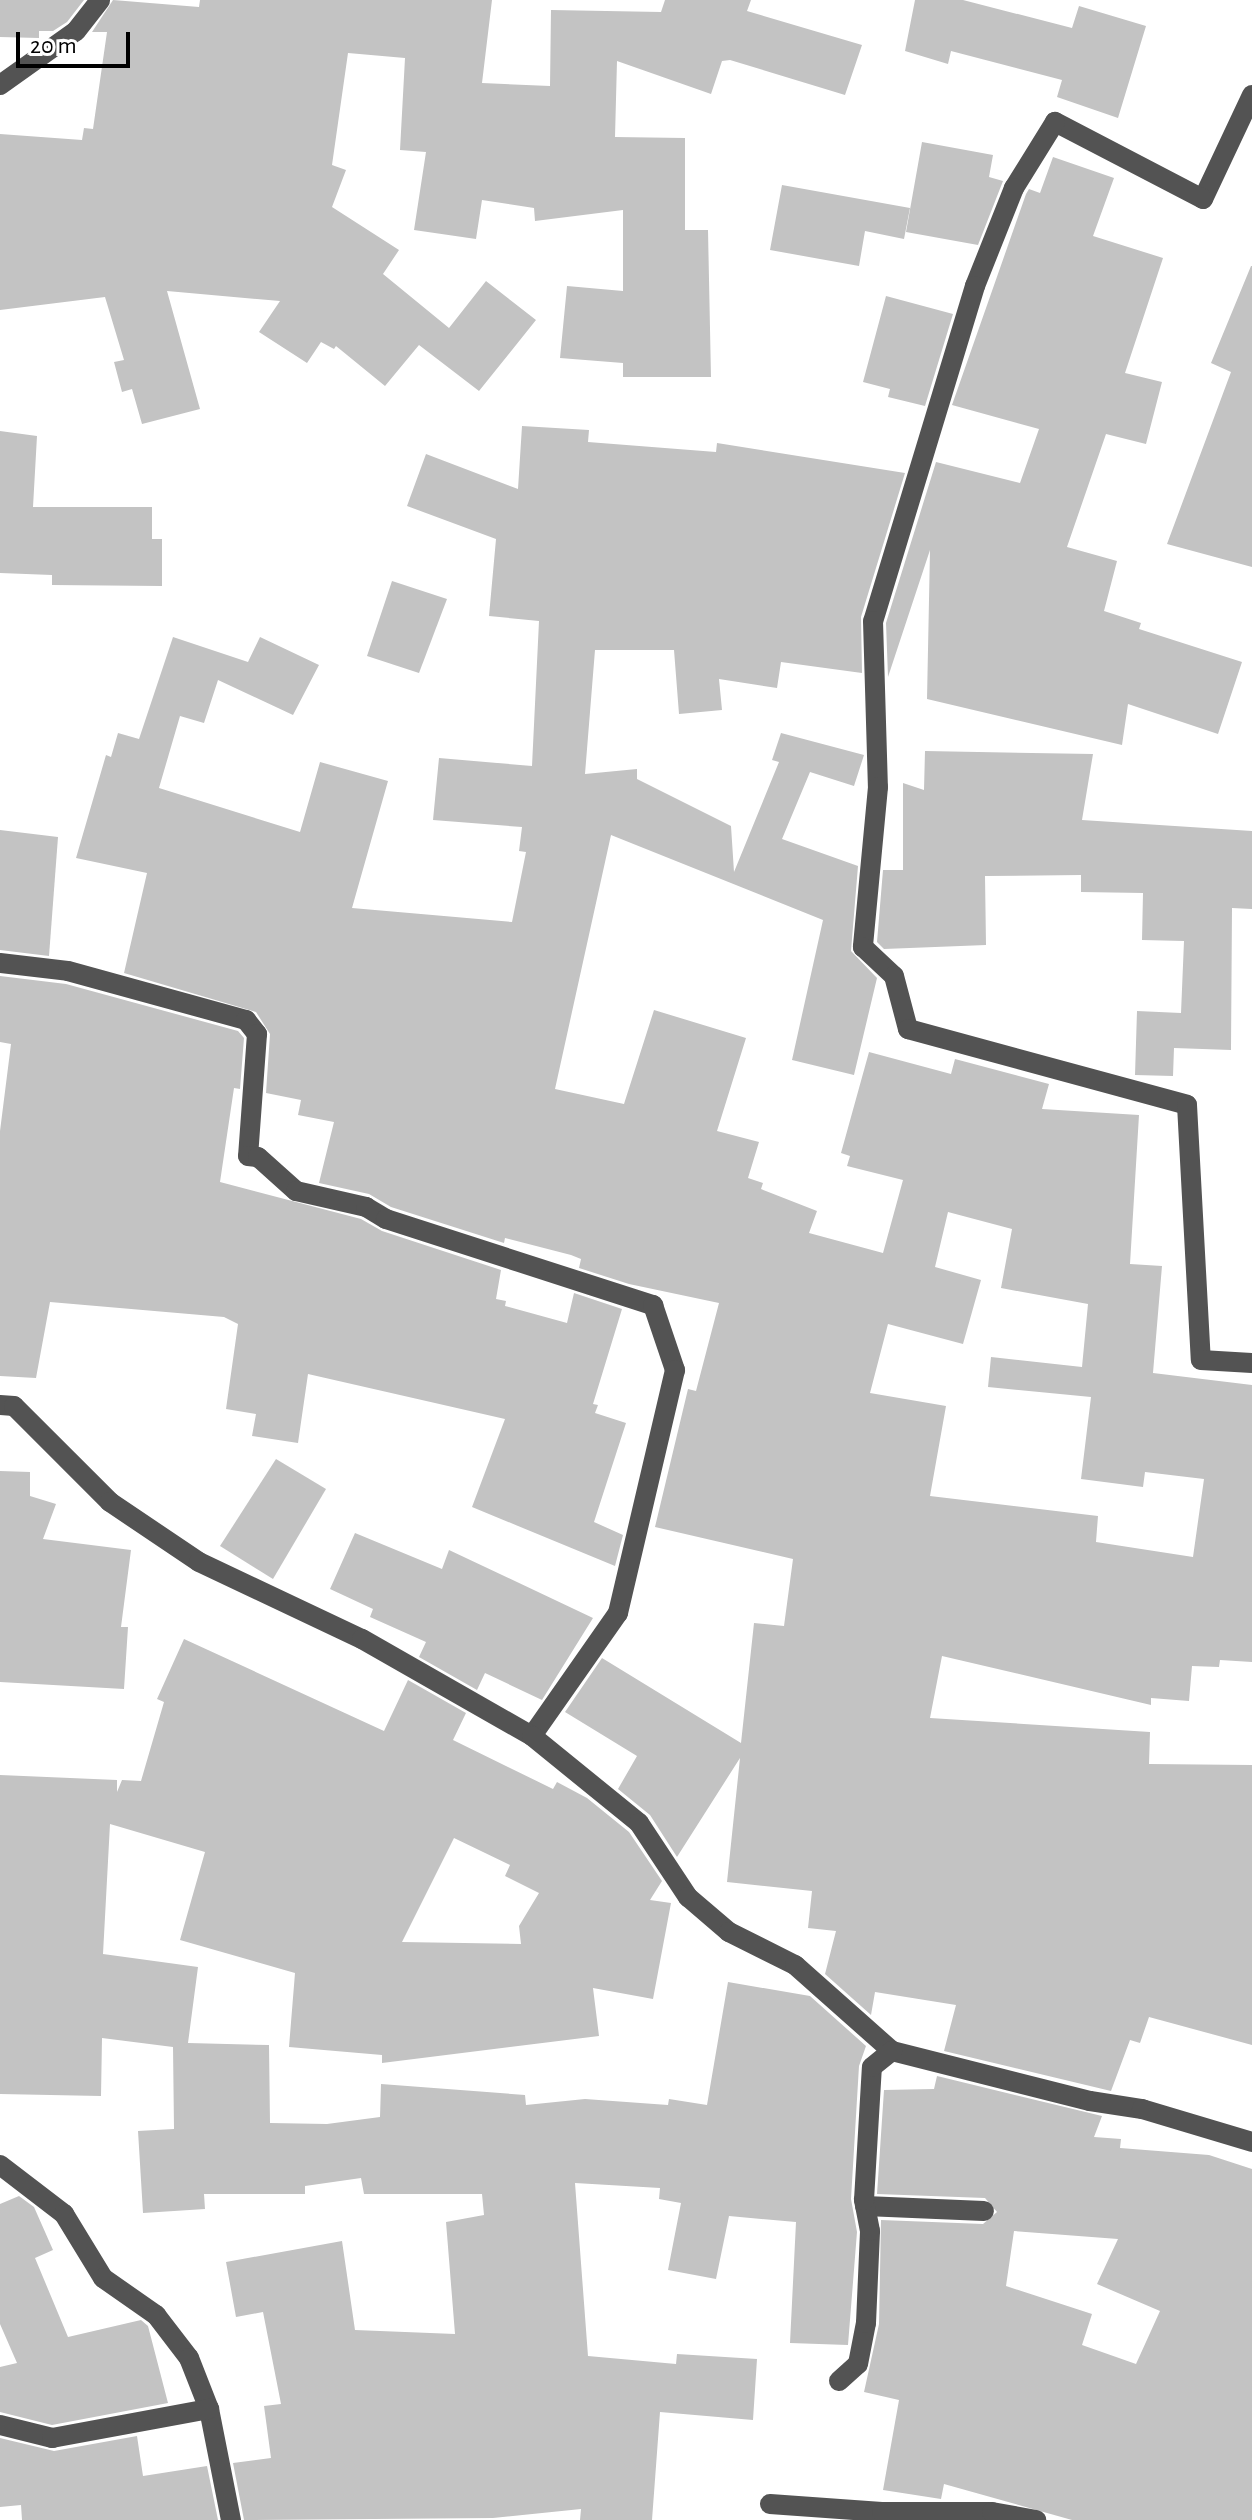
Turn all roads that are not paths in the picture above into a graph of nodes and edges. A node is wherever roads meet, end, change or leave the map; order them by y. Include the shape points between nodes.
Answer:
1 (100, 0) edge
2 (0, 85) edge
3 (1252, 95) edge
4 (0, 963) edge
5 (1252, 1363) edge
6 (0, 1405) edge
7 (532, 1736) junction
8 (892, 2051) junction
9 (1252, 2142) edge
10 (0, 2165) edge
11 (865, 2206) junction
12 (984, 2211) dead end
13 (839, 2381) dead end
14 (209, 2409) junction
15 (0, 2425) edge
16 (770, 2504) dead end
17 (231, 2520) edge
18 (1036, 2520) edge

1 - 2 street via 76,31
3 - 5 street via 1203,199 1055,122 1014,188 975,286 873,621 878,787 863,947 894,976 908,1029 1187,1105 1201,1360
4 - 7 street via 68,971 246,1020 257,1034 248,1156 258,1157 296,1191 366,1207 386,1219 653,1305 675,1370 618,1613
6 - 7 street via 14,1406 110,1502 199,1562 362,1639
7 - 8 street via 639,1823 688,1897 729,1932 795,1965
8 - 9 street via 1090,2101 1156,2112
8 - 11 street via 872,2067
10 - 14 street via 64,2214 103,2278 156,2315 189,2358
11 - 12 street
11 - 13 street via 870,2231 866,2323 858,2364
14 - 15 street via 52,2438
14 - 17 street
16 - 18 street via 992,2512

